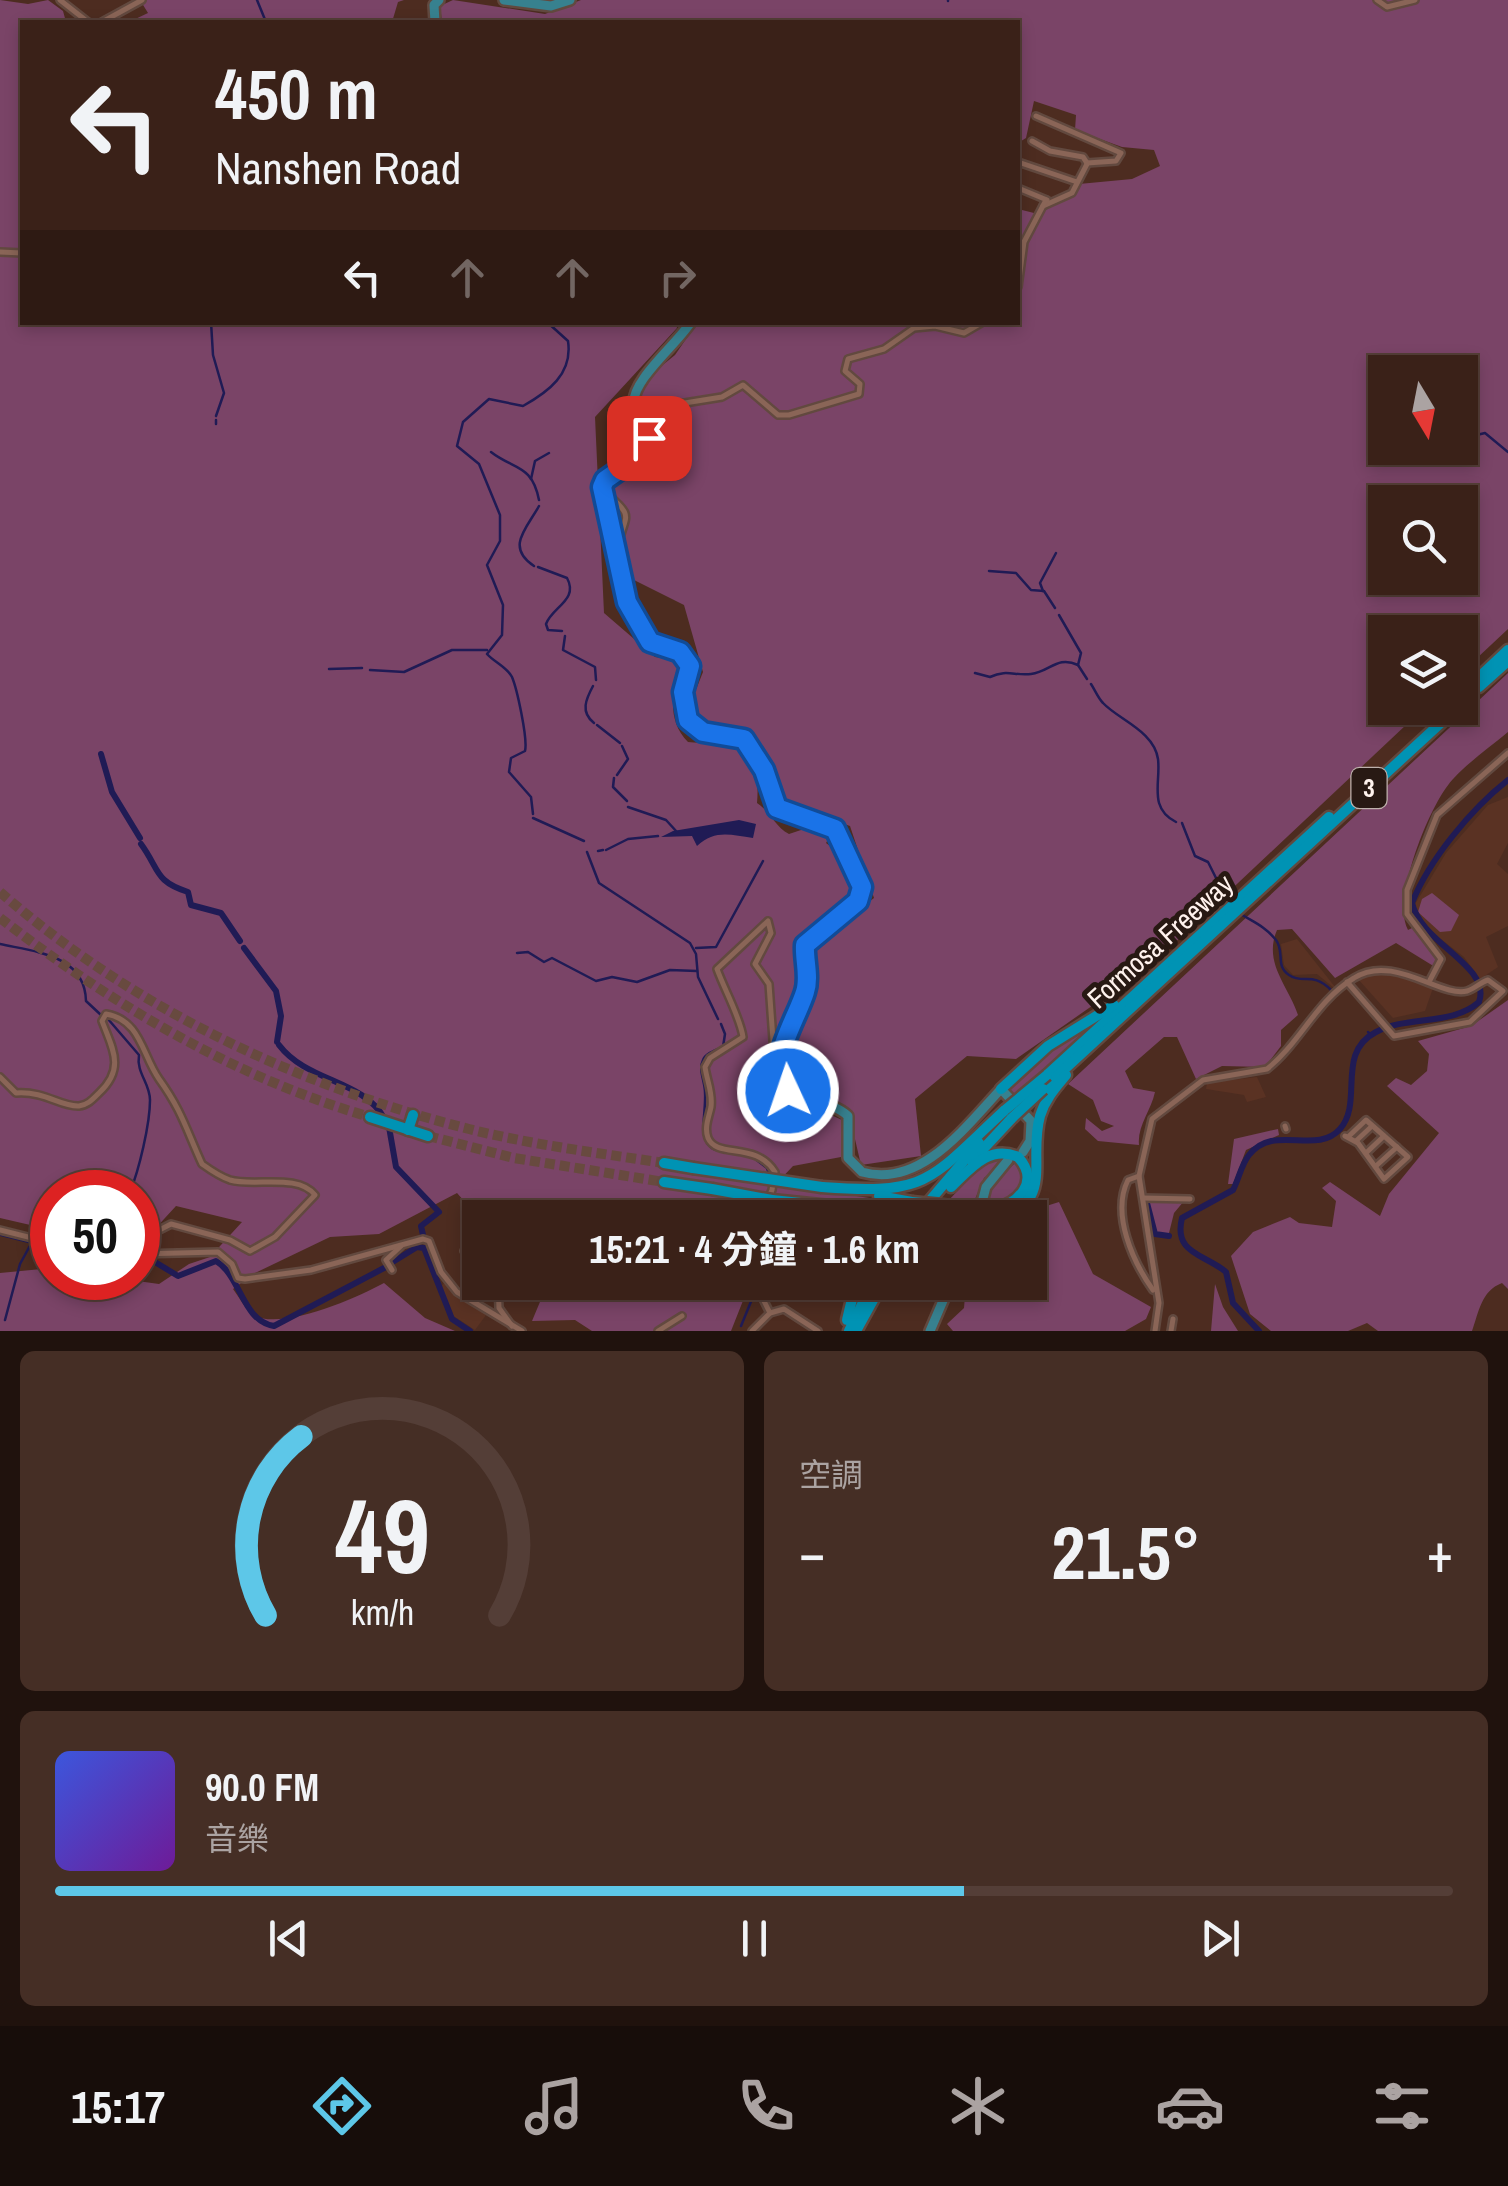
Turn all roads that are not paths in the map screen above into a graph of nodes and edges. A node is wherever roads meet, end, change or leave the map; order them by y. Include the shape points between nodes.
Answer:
1 (60, 0) edge
2 (142, 0) edge
3 (504, 0) edge
4 (570, 0) edge
5 (1377, 0) edge
6 (1415, 0) edge
7 (85, 20) edge
8 (106, 20) edge
9 (1036, 116) dead end
10 (1032, 141) dead end
11 (1020, 163) edge
12 (1087, 163) junction
13 (1076, 182) junction
14 (1020, 189) edge
15 (1046, 200) junction
16 (1055, 201) junction
17 (1040, 207) junction
18 (1020, 258) edge
19 (1022, 262) junction
20 (1020, 274) edge
21 (689, 325) edge
22 (979, 325) edge
23 (635, 411) junction
24 (604, 492) junction
25 (616, 554) junction
26 (1508, 650) edge
27 (1508, 660) edge
28 (1494, 669) junction
29 (1478, 681) edge
30 (1478, 685) edge
31 (1429, 725) edge
32 (1437, 725) edge
33 (1508, 753) edge
34 (1280, 867) junction
35 (1206, 934) junction
36 (1185, 948) junction
37 (1430, 980) junction
38 (1347, 982) junction
39 (775, 1068) junction
40 (0, 1077) edge
41 (1002, 1089) junction
42 (1047, 1091) junction
43 (1008, 1114) junction
44 (413, 1115) dead end
45 (370, 1117) tunnel mouth
46 (1372, 1126) junction
47 (408, 1130) junction
48 (428, 1136) tunnel mouth
49 (1384, 1136) junction
50 (1356, 1141) junction
51 (1397, 1147) junction
52 (1022, 1150) dead end
53 (1366, 1153) junction
54 (1010, 1161) dead end
55 (664, 1163) tunnel mouth
56 (677, 1166) junction
57 (1376, 1166) junction
58 (1140, 1176) junction
59 (822, 1187) junction
60 (951, 1187) junction
61 (1143, 1198) junction
62 (768, 1200) edge
63 (772, 1200) edge
64 (900, 1200) edge
65 (925, 1200) edge
66 (941, 1200) edge
67 (983, 1200) edge
68 (1016, 1200) edge
69 (1028, 1200) edge
70 (1190, 1200) dead end
71 (0, 1230) edge
72 (160, 1232) edge
73 (30, 1237) edge
74 (404, 1244) junction
75 (160, 1255) edge
76 (392, 1270) dead end
77 (1156, 1292) junction
78 (499, 1300) edge
79 (763, 1300) edge
80 (943, 1300) edge
81 (862, 1301) joint
82 (770, 1313) junction
83 (682, 1316) dead end
84 (1173, 1319) dead end
85 (514, 1328) junction
86 (522, 1331) edge
87 (658, 1331) edge
88 (752, 1331) edge
89 (818, 1331) edge
90 (846, 1331) edge
91 (856, 1331) edge
92 (930, 1331) edge
93 (1155, 1331) edge
94 (1170, 1331) edge

1 - 7 street
2 - 8 street
3 - 4 main road via 551,6
5 - 6 street via 1388,8
9 - 12 street via 1121,153 1116,161
10 - 12 street
11 - 13 street
12 - 13 street
13 - 16 street via 1072,193
14 - 15 street
15 - 16 street
15 - 17 street
16 - 17 street
17 - 19 street
18 - 19 street
19 - 20 street
21 - 23 main road via 640,380
22 - 23 street via 968,333 914,328 884,349 848,359 845,371 860,384 859,394 789,414 778,415 743,385 722,397
23 - 24 main road via 648,433 646,448 605,480
24 - 25 main road
24 - 25 street via 629,519
25 - 39 main road via 627,602 644,634 654,645 680,652 690,666 683,692 688,720 703,732 744,739 777,808 835,829 862,887 858,901 805,945 805,995
26 - 28 highway, Formosa Freeway / 3
27 - 28 highway, Formosa Freeway / 3
28 - 29 highway, Formosa Freeway / 3
28 - 30 highway, Formosa Freeway / 3
31 - 34 highway, Formosa Freeway / 3
32 - 34 highway, Formosa Freeway / 3
33 - 37 street via 1437,816 1407,890 1407,914 1442,958
34 - 35 highway, Formosa Freeway / 3
35 - 36 highway, Formosa Freeway / 3
35 - 42 highway, Formosa Freeway / 3
36 - 41 highway via 1105,1012 1048,1046
36 - 43 highway, Formosa Freeway / 3, bridge
37 - 38 street via 1376,969
37 - 38 street via 1462,991 1493,981 1503,991 1470,1022 1392,1034
38 - 58 street via 1313,1012 1268,1069 1199,1082 1152,1119
39 - 41 main road via 788,1091 848,1116 848,1158 870,1175 934,1156
39 - 62 street via 769,984 755,964 772,926 762,922 717,970 742,1037 705,1067 712,1094 706,1127 717,1149 757,1154 774,1172
40 - 72 street via 16,1093 88,1103 115,1068 115,1045 102,1021 113,1015 140,1038 186,1117 202,1164 230,1180 284,1184 315,1195 274,1237 250,1251 171,1224
41 - 52 main road via 1029,1117 1032,1133
42 - 43 highway, Formosa Freeway / 3, bridge
42 - 69 highway via 1037,1179
43 - 59 highway via 917,1184 891,1191
43 - 60 highway, Formosa Freeway / 3
43 - 65 highway, Formosa Freeway / 3
44 - 47 highway
45 - 47 highway
46 - 49 street
46 - 50 street
46 - 50 street via 1366,1120 1346,1136
47 - 48 highway
49 - 51 street
49 - 53 street
50 - 53 street
51 - 57 street
51 - 57 street via 1408,1157 1384,1179
53 - 57 street
54 - 67 main road via 988,1182
55 - 56 highway
56 - 59 highway, bridge
56 - 63 highway, bridge via 669,1183
58 - 61 street
58 - 77 street via 1128,1180 1121,1206 1135,1266
59 - 64 highway, bridge
60 - 66 highway, Formosa Freeway / 3
60 - 68 highway via 1001,1152 1018,1157 1028,1173
61 - 70 street
61 - 77 street
71 - 73 street
74 - 75 street via 310,1270 245,1279 218,1252
74 - 76 street via 386,1260
74 - 85 street via 429,1241 448,1283
77 - 93 street
78 - 85 street
79 - 82 street
80 - 92 main road
81 - 90 highway
81 - 91 highway
82 - 88 street
82 - 89 street via 784,1309
83 - 87 street
84 - 94 street
85 - 86 street

